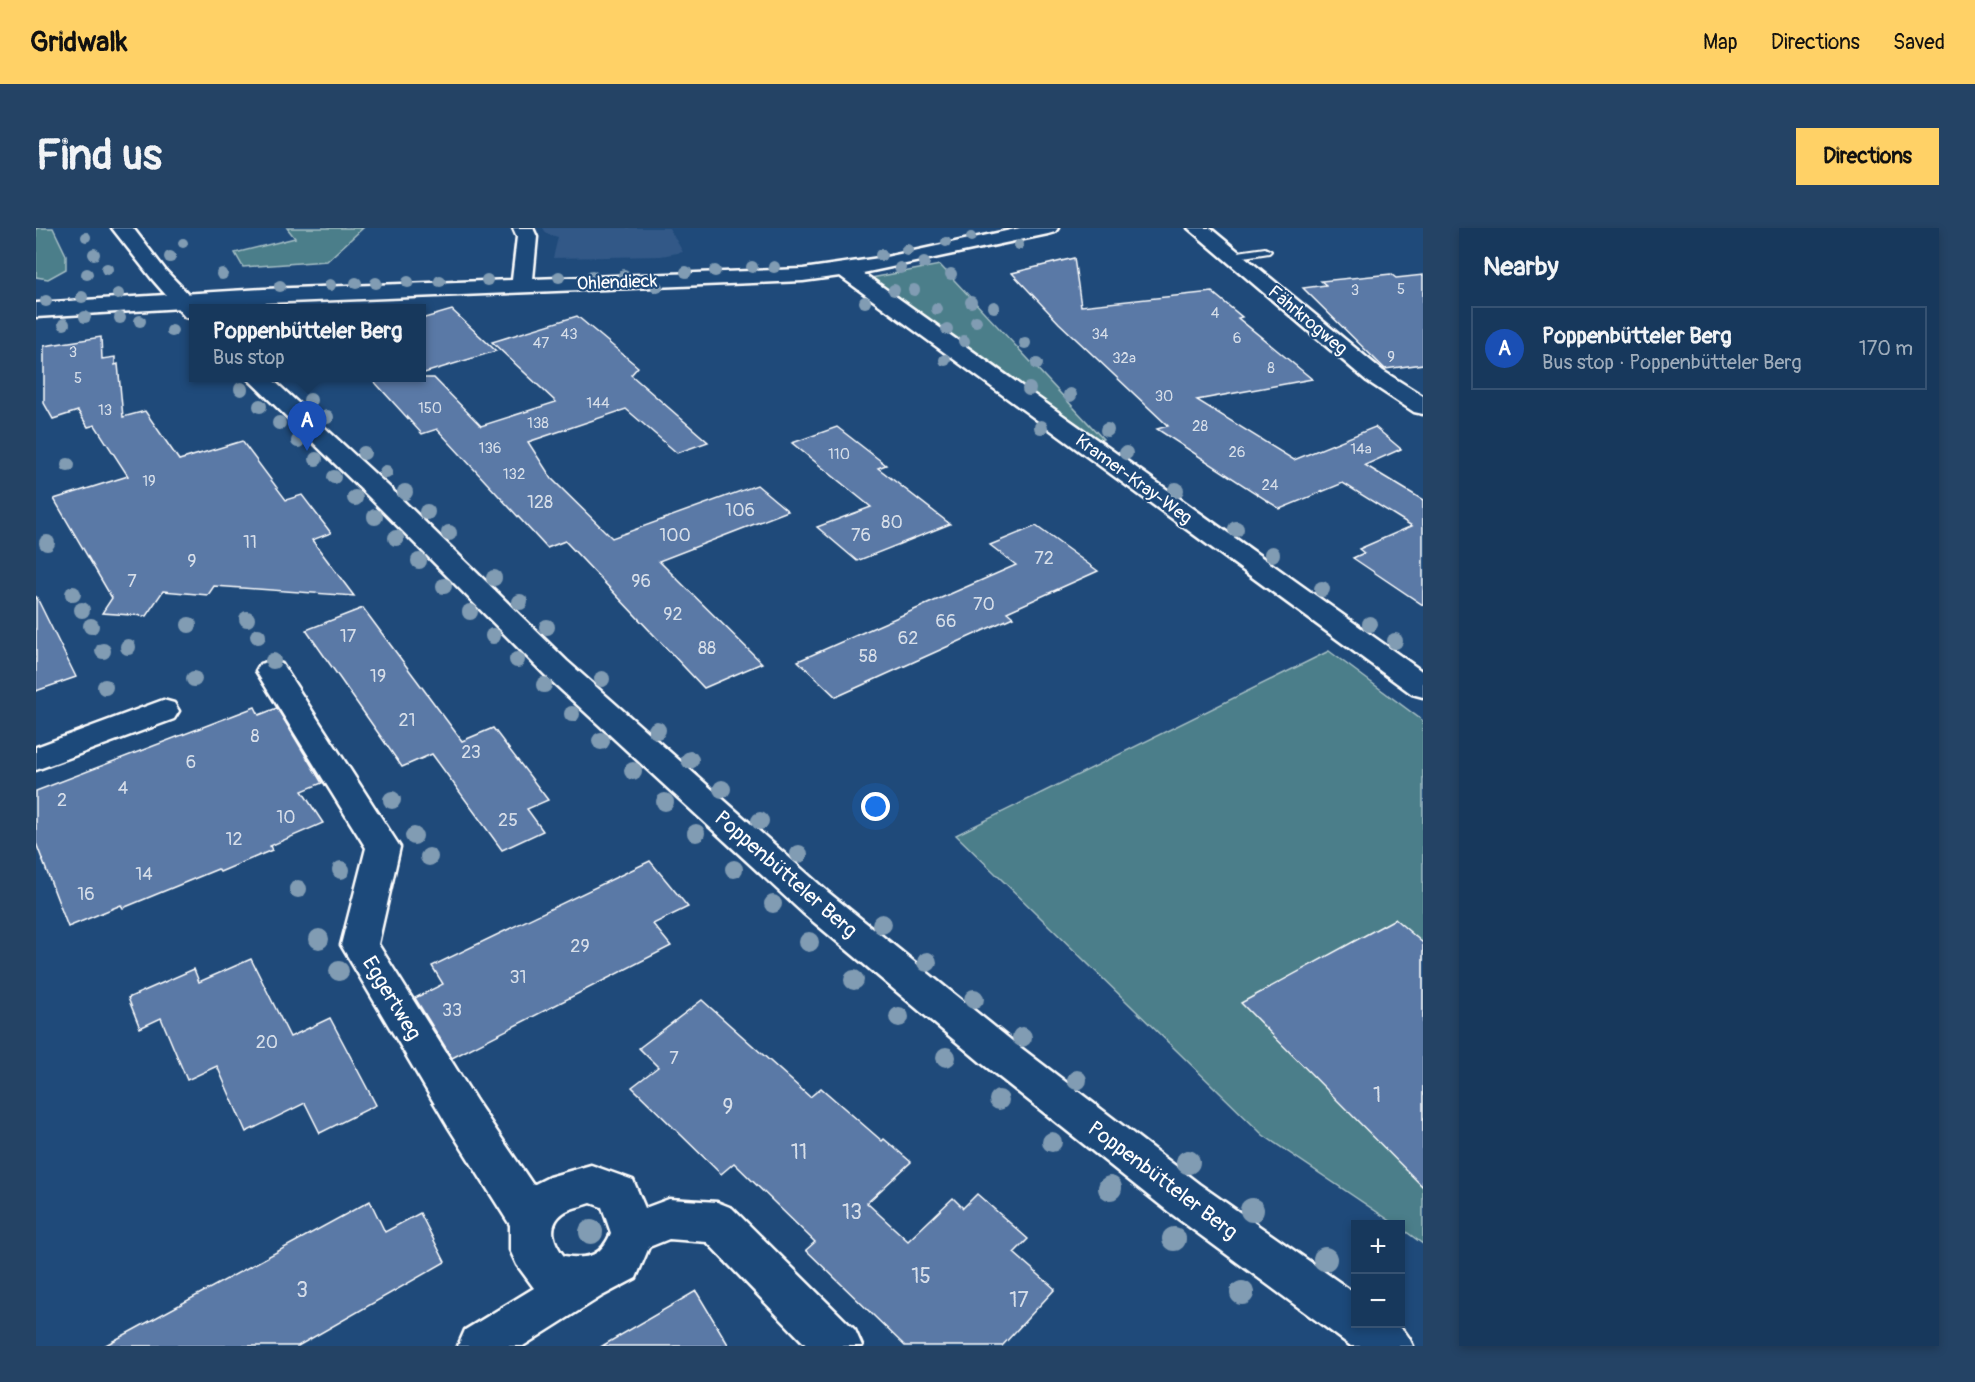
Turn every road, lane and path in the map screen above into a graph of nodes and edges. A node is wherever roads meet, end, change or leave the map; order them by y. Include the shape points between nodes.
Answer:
1 (122, 228) edge
2 (523, 228) edge
3 (1048, 228) edge
4 (1198, 228) edge
5 (1264, 251) dead end
6 (1231, 256) junction
7 (845, 270) junction
8 (522, 286) junction
9 (220, 304) edge
10 (187, 306) edge
11 (36, 310) edge
12 (262, 382) edge
13 (1423, 407) edge
14 (271, 671) dead end
15 (1423, 687) edge
16 (163, 711) dead end
17 (36, 759) edge
18 (532, 1221) junction
19 (633, 1233) junction
20 (586, 1281) junction
21 (1351, 1318) edge
22 (1365, 1328) edge
23 (481, 1346) edge
24 (839, 1346) edge
25 (1390, 1346) edge

1 - 10 street
2 - 8 street via 527,237
3 - 7 street, Ohlendieck
4 - 6 street, Fährkrogweg
5 - 6 lane
6 - 13 street, Fährkrogweg via 1375,376
7 - 8 street, Ohlendieck
7 - 15 street, Kramer-Kray-Weg
8 - 9 street, Ohlendieck
10 - 11 street, Ohlendieck
12 - 21 street, Poppenbütteler Berg via 556,668 816,903 1174,1191
14 - 18 street, Eggertweg via 382,847 359,945
16 - 17 street
18 - 19 street via 549,1197 591,1184 618,1194
18 - 20 street via 532,1250 552,1275
19 - 20 street via 621,1263
19 - 24 street via 669,1219 717,1222
20 - 23 street
22 - 25 street, Poppenbütteler Berg

